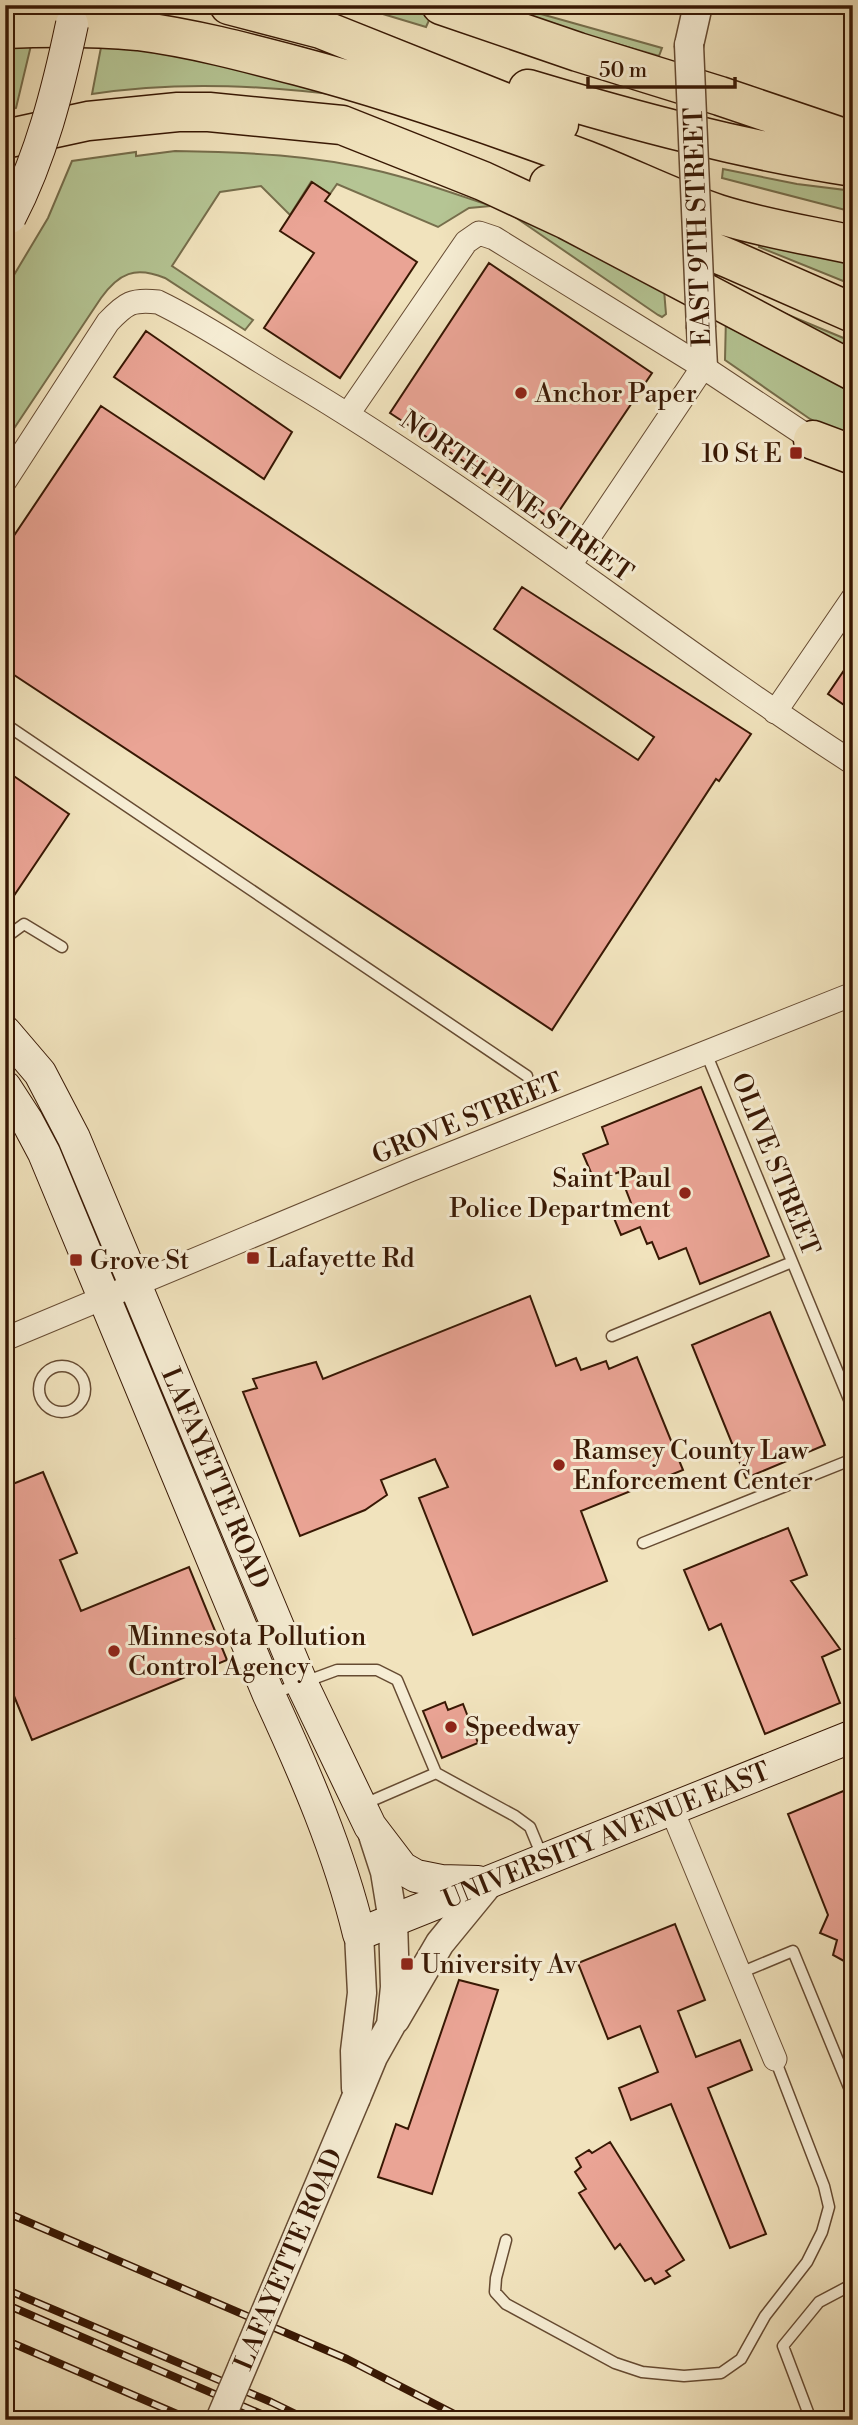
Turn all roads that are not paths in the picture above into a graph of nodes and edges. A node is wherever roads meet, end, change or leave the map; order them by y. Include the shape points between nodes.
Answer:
1 (75, 5) edge
2 (229, 5) edge
3 (441, 5) edge
4 (698, 5) edge
5 (5, 29) edge
6 (321, 29) junction
7 (342, 125) junction
8 (5, 139) edge
9 (853, 141) edge
10 (853, 167) edge
11 (8, 220) edge
12 (853, 224) edge
13 (853, 244) edge
14 (853, 313) edge
15 (703, 367) junction
16 (853, 370) edge
17 (348, 414) junction
18 (813, 440) junction
19 (853, 456) edge
20 (853, 468) edge
21 (5, 481) edge
22 (570, 565) junction
23 (853, 598) edge
24 (775, 712) junction
25 (5, 724) edge
26 (853, 763) edge
27 (5, 938) edge
28 (62, 947) dead end
29 (853, 994) edge
30 (5, 1032) edge
31 (706, 1053) junction
32 (527, 1076) dead end
33 (5, 1087) edge
34 (792, 1262) junction
35 (135, 1284) junction
36 (103, 1297) junction
37 (612, 1336) dead end
38 (5, 1339) edge
39 (853, 1409) edge
40 (72, 1410) joint
41 (853, 1459) edge
42 (643, 1543) dead end
43 (301, 1682) junction
44 (269, 1695) junction
45 (853, 1736) edge
46 (436, 1773) junction
47 (671, 1808) junction
48 (365, 1816) junction
49 (543, 1861) junction
50 (490, 1882) junction
51 (393, 1921) junction
52 (359, 1934) junction
53 (740, 1973) junction
54 (391, 2025) junction
55 (775, 2059) joint
56 (853, 2097) edge
57 (356, 2098) junction
58 (506, 2240) dead end
59 (853, 2284) edge
60 (220, 2420) edge
61 (811, 2420) edge

1 - 11 main road, bridge via 60,81 24,189
2 - 6 highway
3 - 9 highway
4 - 15 street, EAST 9TH STREET, bridge via 689,45
5 - 13 highway via 66,26 140,32 259,56 512,132 719,214
6 - 10 highway via 660,127
6 - 12 highway via 710,190
7 - 8 highway via 178,112 88,121
7 - 14 highway via 495,163
7 - 16 highway via 568,219
15 - 17 street via 479,233 466,242
15 - 18 street
15 - 22 street
17 - 21 street, NORTH PINE STREET via 174,310 158,302 137,300 108,322
17 - 22 street, NORTH PINE STREET
18 - 19 highway
18 - 20 street
22 - 24 street, NORTH PINE STREET
23 - 24 street
24 - 26 street, NORTH PINE STREET
25 - 32 lane
27 - 28 lane via 24,923
29 - 31 street, GROVE STREET
30 - 35 main road, LAFAYETTE ROAD via 56,1100
31 - 34 lane, OLIVE STREET
31 - 35 street, GROVE STREET
33 - 36 main road, LAFAYETTE ROAD via 44,1153
34 - 37 lane
34 - 39 lane, OLIVE STREET
35 - 36 street, GROVE STREET
35 - 43 main road, LAFAYETTE ROAD
36 - 38 street, GROVE STREET
36 - 44 main road, LAFAYETTE ROAD
40 - 40 lane via 84,1398 85,1382 73,1368 53,1367 40,1381 40,1398 53,1410
41 - 42 lane
43 - 44 lane
43 - 46 lane via 337,1670 377,1670 397,1680
43 - 48 main road, LAFAYETTE ROAD
44 - 52 main road, LAFAYETTE ROAD via 331,1841
45 - 47 main road, UNIVERSITY AVENUE EAST
46 - 48 lane
46 - 49 lane via 530,1827
47 - 49 main road, UNIVERSITY AVENUE EAST
47 - 53 street
48 - 50 main road via 402,1868 416,1876
48 - 51 street, LAFAYETTE ROAD via 385,1872
49 - 50 main road, UNIVERSITY AVENUE EAST
50 - 51 main road, UNIVERSITY AVENUE EAST
50 - 54 street via 440,1943
51 - 52 main road, UNIVERSITY AVENUE EAST
51 - 54 street, LAFAYETTE ROAD
52 - 57 street, LAFAYETTE ROAD via 362,1993 355,2051
53 - 55 street
53 - 56 lane via 793,1951
54 - 57 street, LAFAYETTE ROAD
55 - 58 lane via 829,2207 807,2262 765,2316 741,2358 721,2373 684,2376 615,2363 506,2304 495,2292
57 - 60 street, LAFAYETTE ROAD, bridge
59 - 61 lane via 819,2302 783,2346

